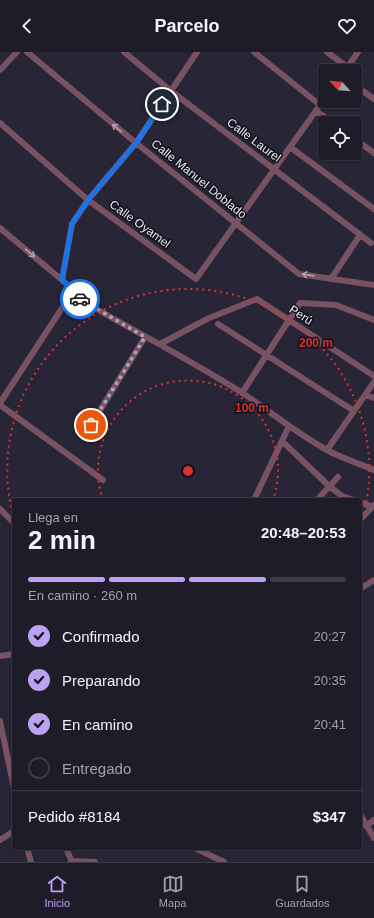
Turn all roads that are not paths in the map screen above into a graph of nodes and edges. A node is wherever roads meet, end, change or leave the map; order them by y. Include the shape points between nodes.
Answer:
1 (17, 52) edge
2 (28, 52) edge
3 (124, 52) edge
4 (197, 52) edge
5 (254, 52) edge
6 (327, 52) edge
7 (358, 52) edge
8 (340, 64) edge
9 (350, 64) edge
10 (0, 70) edge
11 (362, 90) edge
12 (171, 91) junction
13 (374, 99) edge
14 (318, 108) junction
15 (326, 116) edge
16 (0, 123) edge
17 (136, 143) junction
18 (362, 144) edge
19 (290, 147) junction
20 (374, 153) edge
21 (274, 170) junction
22 (88, 200) junction
23 (374, 209) edge
24 (236, 223) junction
25 (0, 228) edge
26 (360, 235) junction
27 (371, 243) dead end
28 (331, 279) junction
29 (62, 280) junction
30 (374, 285) edge
31 (70, 294) junction
32 (374, 320) edge
33 (289, 321) junction
34 (218, 324) dead end
35 (145, 337) junction
36 (160, 344) junction
37 (266, 356) junction
38 (374, 376) edge
39 (374, 382) edge
40 (242, 393) junction
41 (366, 395) junction
42 (374, 398) edge
43 (0, 404) edge
44 (354, 411) junction
45 (91, 425) dead end
46 (289, 426) junction
47 (282, 441) junction
48 (327, 450) junction
49 (373, 467) edge
50 (338, 477) dead end
51 (104, 480) dead end
52 (329, 486) junction
53 (255, 498) edge
54 (319, 498) edge
55 (348, 498) edge
56 (362, 503) edge
57 (373, 506) edge
58 (0, 509) edge
59 (362, 518) edge
60 (12, 521) edge
61 (374, 580) edge
62 (362, 588) edge
63 (12, 654) edge
64 (0, 656) edge
65 (0, 721) edge
66 (3, 751) edge
67 (12, 781) edge
68 (362, 818) edge
69 (374, 820) edge
70 (366, 826) junction
71 (12, 832) edge
72 (374, 838) edge
73 (0, 840) edge
74 (28, 850) edge
75 (67, 850) edge
76 (198, 850) edge
77 (72, 861) edge
78 (31, 862) edge
79 (95, 862) edge
80 (224, 862) edge

1 - 10 street
17 -> 2 street, Calle Manuel Doblado
3 - 12 street, Calle Laurel
4 - 12 street
5 - 14 street
6 - 8 street
7 - 9 street
11 - 13 street
12 - 17 street
12 - 21 street, Calle Laurel
14 - 15 street
14 - 19 street
16 - 22 street, Calle Oyamel
17 - 22 street
17 - 24 street, Calle Manuel Doblado
18 - 20 street
19 - 21 street
19 - 23 street
21 - 24 street
21 - 26 street, Calle Laurel
22 - 24 street, Calle Oyamel via 196,279
22 - 29 street via 72,224
28 -> 24 street, Calle Manuel Doblado via 299,274
25 -> 29 street
26 - 27 street, Calle Laurel
26 - 28 street
28 - 30 street, Calle Manuel Doblado
29 - 31 street via 69,286
31 - 35 street
31 - 43 street
32 - 33 street via 336,305 300,303
33 - 36 street, Perú via 257,299 209,318
33 - 37 street
33 - 38 street, Perú
34 - 37 street
35 - 36 street
35 - 45 street
36 - 40 street
37 - 40 street
37 - 44 street
39 - 41 street
40 - 46 street
41 - 42 street
41 - 44 street
43 - 51 street
44 - 48 street
46 - 47 street
46 - 48 street
47 - 52 street
47 - 53 street
48 - 49 street
50 - 52 street
52 - 54 street
52 - 55 street
56 - 57 street
57 - 59 street
58 - 60 street
61 - 62 street
63 - 64 street
65 - 66 street
66 - 67 street
68 - 70 street
69 - 70 street
70 - 72 street
71 - 73 street
74 - 78 street
75 - 77 street
76 - 80 street
77 - 79 street

